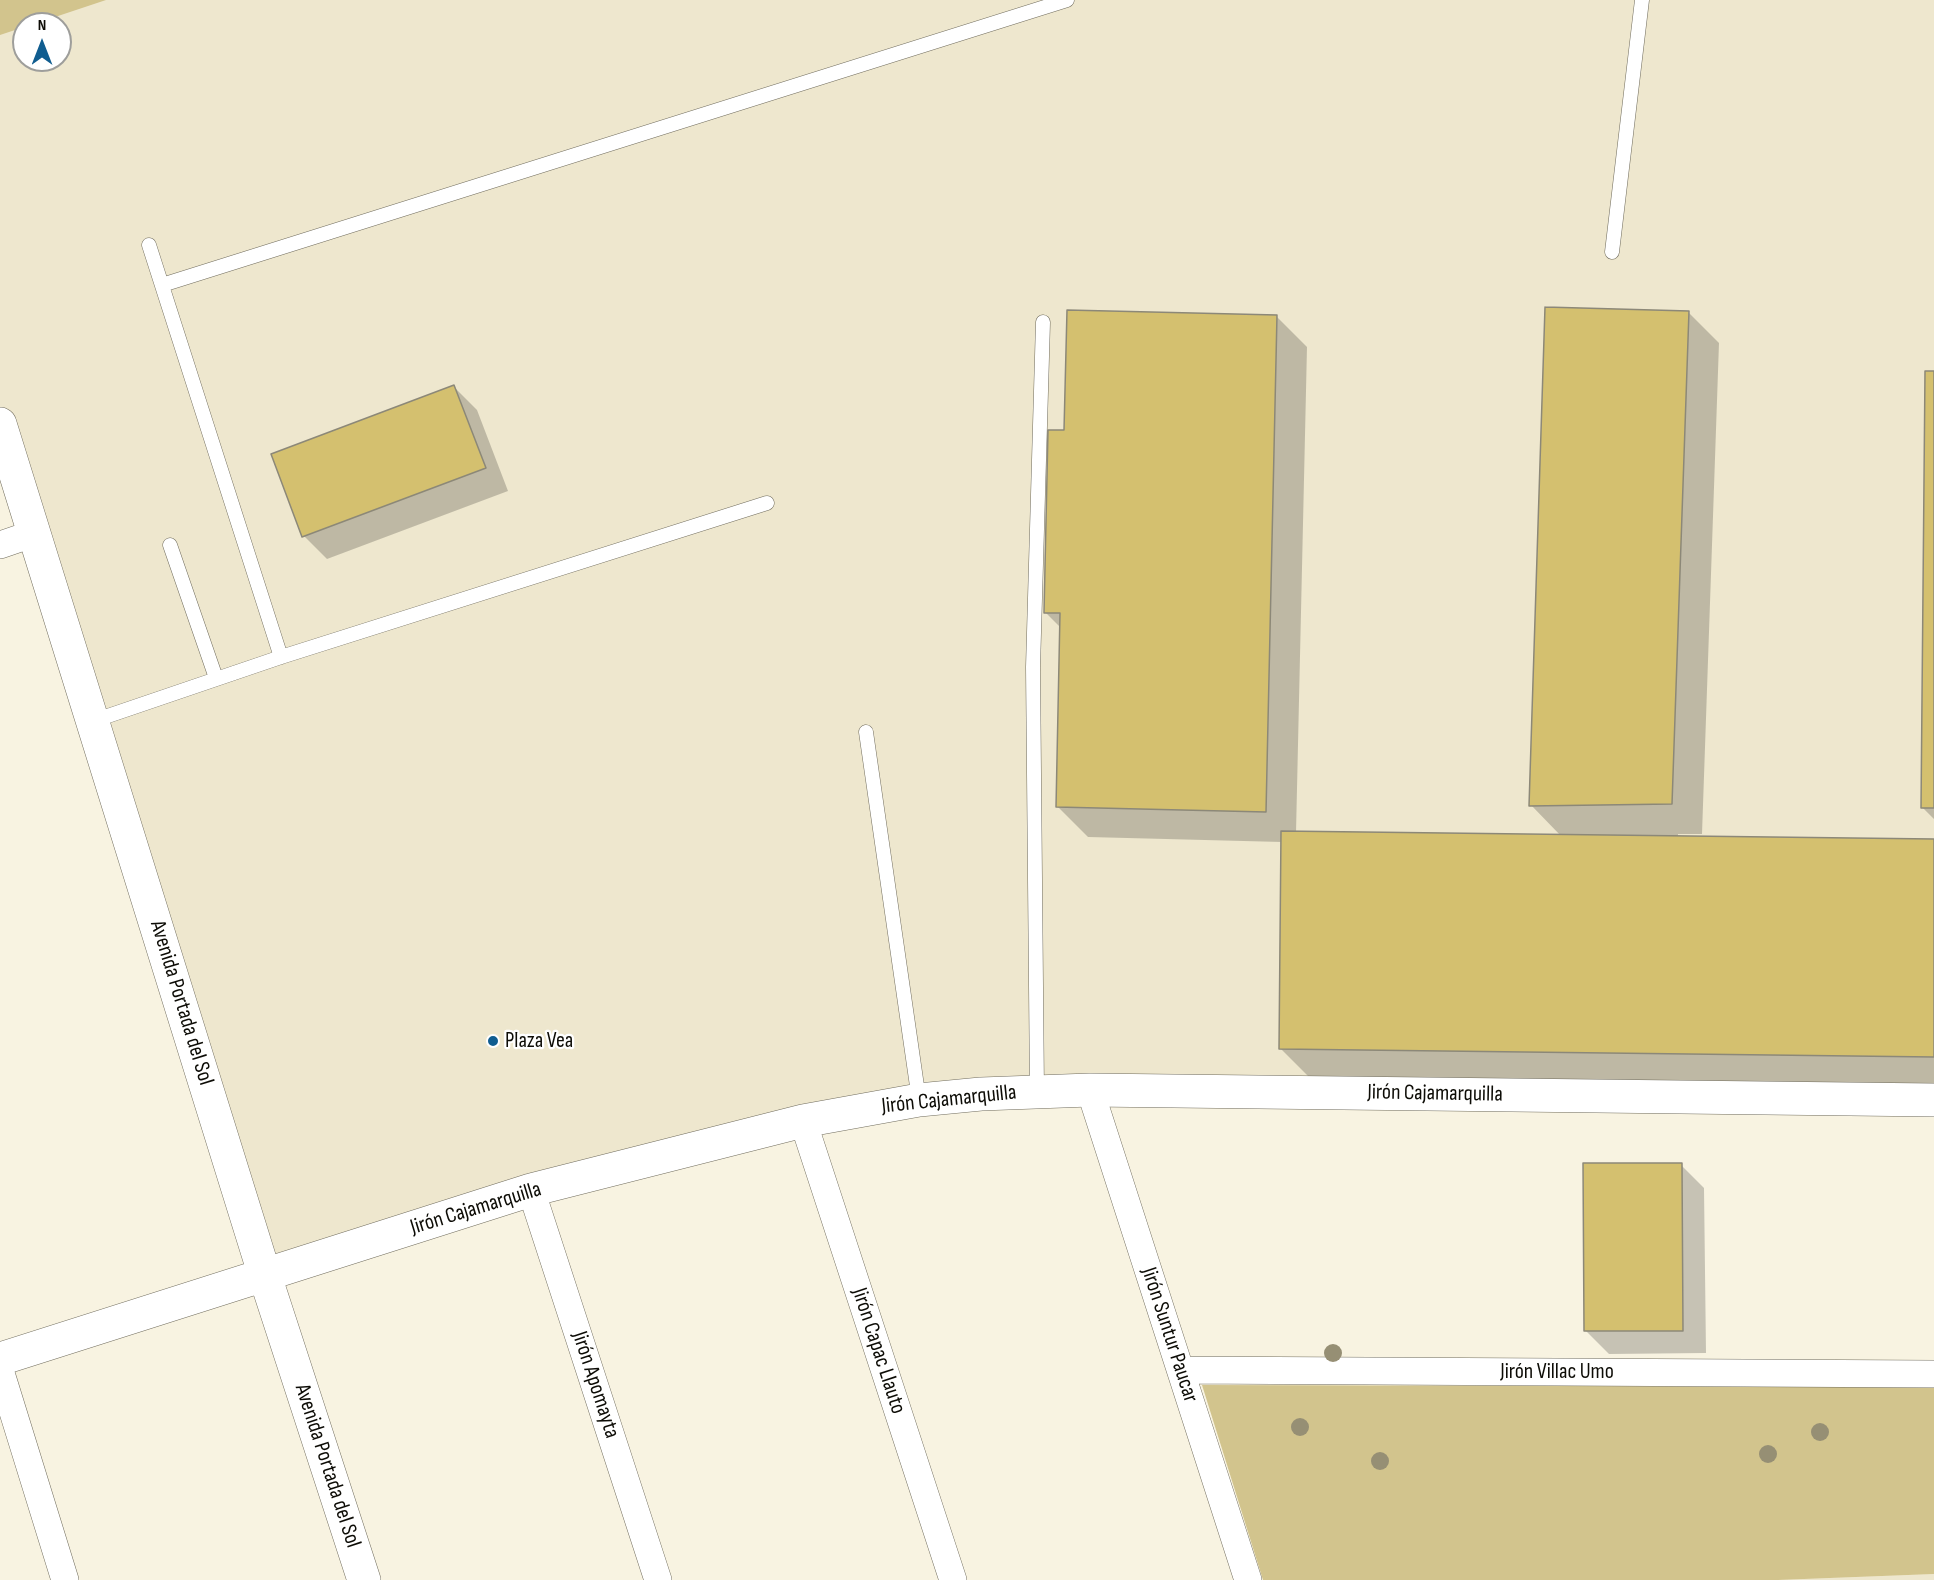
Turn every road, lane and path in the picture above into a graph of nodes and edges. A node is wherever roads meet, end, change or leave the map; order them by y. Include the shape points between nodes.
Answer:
1 (1066, 0) edge
2 (1642, 0) edge
3 (149, 245) dead end
4 (1612, 252) dead end
5 (162, 285) junction
6 (1043, 322) dead end
7 (0, 424) edge
8 (767, 503) dead end
9 (35, 533) junction
10 (0, 545) edge
11 (170, 545) dead end
12 (281, 657) junction
13 (216, 678) junction
14 (93, 721) junction
15 (866, 732) dead end
16 (1090, 1090) junction
17 (1037, 1092) junction
18 (919, 1100) junction
19 (1934, 1100) edge
20 (803, 1121) junction
21 (531, 1190) junction
22 (265, 1276) junction
23 (0, 1359) edge
24 (0, 1370) edge
25 (1181, 1370) junction
26 (1934, 1374) edge
27 (65, 1580) edge
28 (364, 1580) edge
29 (658, 1580) edge
30 (953, 1580) edge
31 (1248, 1580) edge

1 - 5 lane
2 - 4 lane
3 - 5 lane
5 - 12 lane
6 - 17 lane via 1033,667
7 - 9 street, Avenida Portada del Sol
8 - 12 lane
9 - 10 street
9 - 14 street, Avenida Portada del Sol
11 - 13 lane
12 - 13 lane
13 - 14 lane
14 - 22 street, Avenida Portada del Sol
15 - 18 lane
16 - 17 street, Jirón Cajamarquilla
16 - 19 street, Jirón Cajamarquilla
16 - 25 street, Jirón Suntur Paucar
17 - 18 street, Jirón Cajamarquilla
18 - 20 street, Jirón Cajamarquilla
20 - 21 street, Jirón Cajamarquilla
20 - 30 street, Jirón Capac Llauto
21 - 22 street, Jirón Cajamarquilla
21 - 29 street, Jirón Apomayta
22 - 23 street, Jirón Cajamarquilla
22 - 28 street, Avenida Portada del Sol
24 - 27 street
25 - 26 street, Jirón Villac Umo
25 - 31 street, Jirón Suntur Paucar

